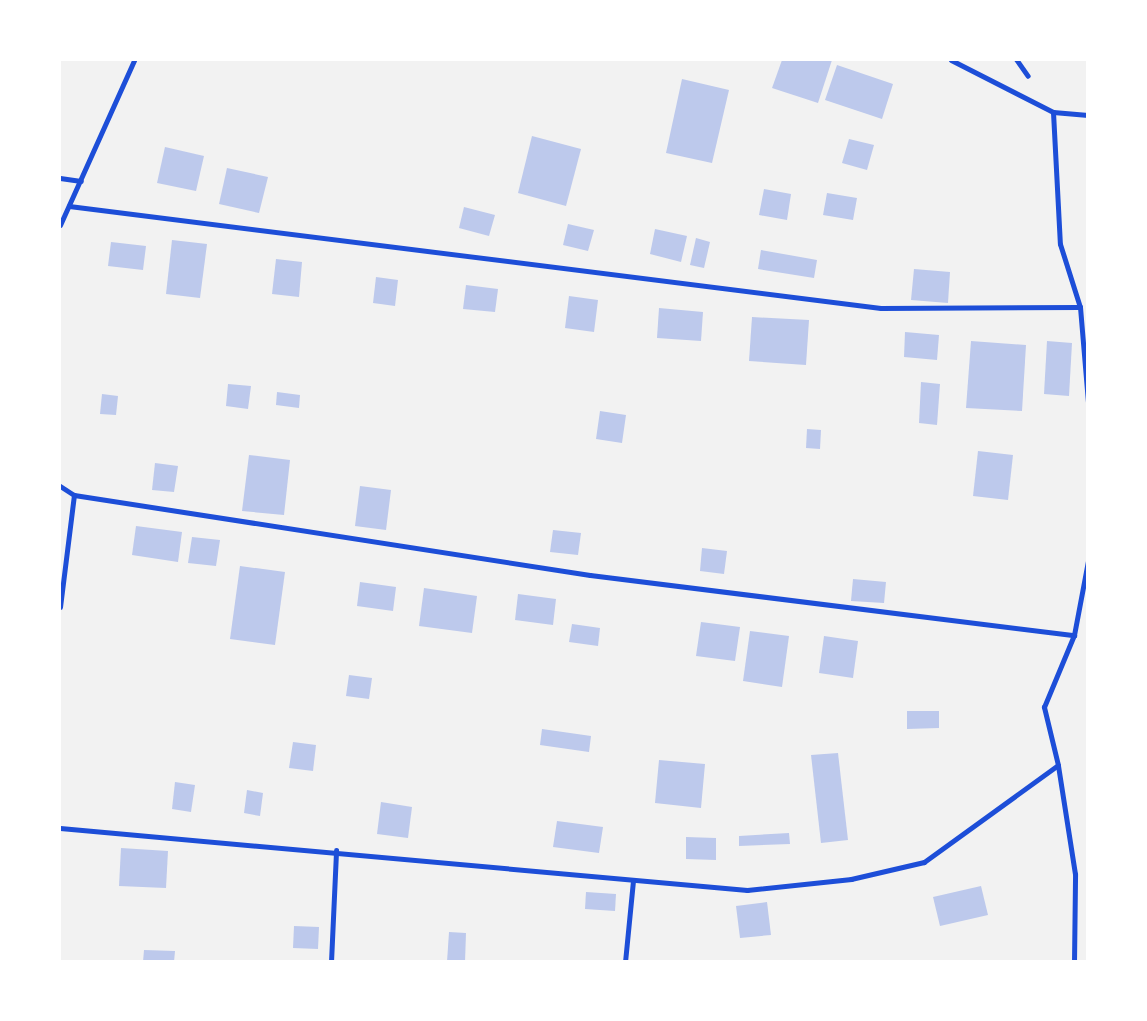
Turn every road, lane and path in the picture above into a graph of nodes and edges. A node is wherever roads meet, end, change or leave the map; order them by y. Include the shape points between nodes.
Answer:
1 (134, 60) edge
2 (951, 60) edge
3 (1053, 112) junction
4 (1087, 115) edge
5 (60, 178) edge
6 (81, 181) junction
7 (69, 206) junction
8 (60, 225) edge
9 (1080, 307) junction
10 (1087, 402) edge
11 (60, 486) edge
12 (74, 495) junction
13 (1087, 561) edge
14 (60, 607) edge
15 (1073, 635) junction
16 (1058, 765) junction
17 (60, 828) edge
18 (336, 850) junction
19 (634, 880) junction
20 (331, 961) edge
21 (625, 961) edge
22 (1074, 961) edge

1 - 6 lane
2 - 3 lane
3 - 4 lane
3 - 9 lane via 1060,244
5 - 6 lane
6 - 7 lane
7 - 8 lane
7 - 9 lane via 881,308
9 - 10 lane
11 - 12 lane
12 - 14 lane
12 - 15 lane via 590,575
13 - 15 lane
15 - 16 lane via 1044,707
16 - 19 lane via 924,862 851,879 747,890
16 - 22 lane via 1075,874
17 - 18 lane
18 - 19 lane
18 - 20 lane
19 - 21 lane

